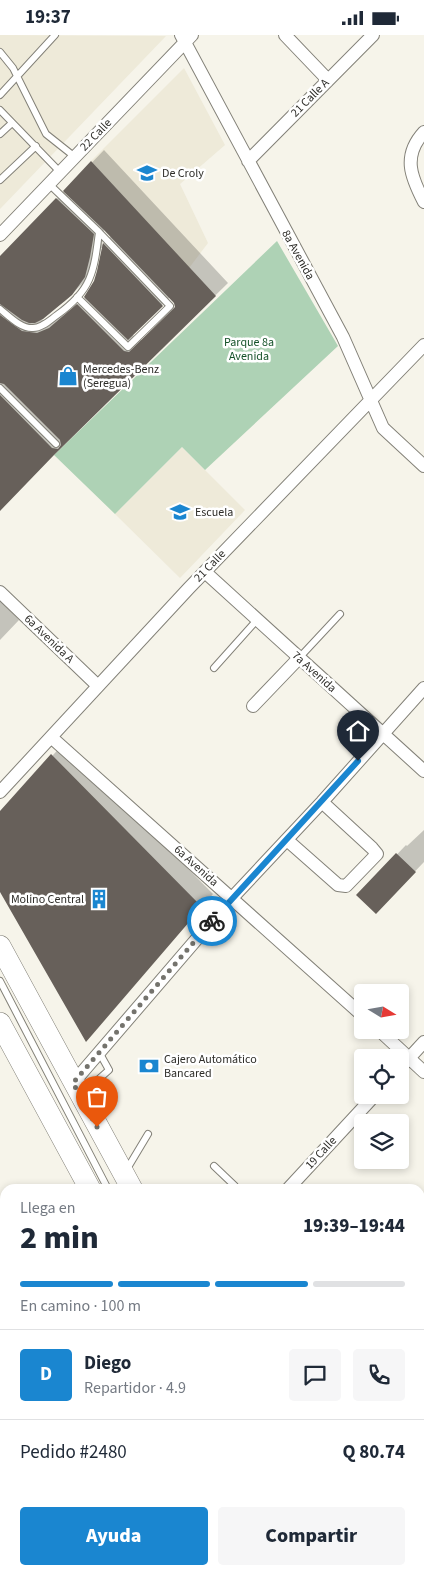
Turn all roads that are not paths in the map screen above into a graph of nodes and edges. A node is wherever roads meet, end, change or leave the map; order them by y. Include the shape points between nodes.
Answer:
1 (55, 35) edge
2 (285, 35) edge
3 (373, 35) edge
4 (186, 37) edge
5 (0, 51) edge
6 (17, 77) junction
7 (328, 80) junction
8 (0, 95) edge
9 (0, 110) edge
10 (12, 123) junction
11 (424, 132) edge
12 (0, 134) edge
13 (36, 146) junction
14 (75, 157) junction
15 (248, 161) junction
16 (424, 168) edge
17 (60, 172) junction
18 (0, 180) edge
19 (413, 180) junction
20 (49, 184) junction
21 (424, 202) edge
22 (99, 232) junction
23 (0, 235) edge
24 (77, 297) junction
25 (0, 309) edge
26 (424, 345) edge
27 (0, 388) edge
28 (370, 400) junction
29 (56, 444) dead end
30 (424, 466) edge
31 (205, 572) junction
32 (0, 592) edge
33 (340, 614) dead end
34 (257, 620) junction
35 (299, 658) junction
36 (214, 668) dead end
37 (98, 686) junction
38 (424, 689) edge
39 (253, 707) dead end
40 (383, 734) junction
41 (51, 737) junction
42 (424, 771) edge
43 (0, 792) edge
44 (322, 802) junction
45 (288, 840) junction
46 (232, 898) junction
47 (0, 946) edge
48 (0, 981) edge
49 (354, 1008) edge
50 (0, 1023) edge
51 (389, 1039) edge
52 (424, 1042) edge
53 (99, 1052) junction
54 (410, 1058) junction
55 (424, 1072) edge
56 (76, 1089) junction
57 (367, 1104) edge
58 (148, 1134) dead end
59 (214, 1166) dead end
60 (128, 1181) edge
61 (83, 1184) edge
62 (105, 1184) edge
63 (233, 1184) edge
64 (293, 1184) edge

1 - 6 lane
2 - 7 street
3 - 7 street, 21 Calle A
4 - 14 street, 22 Calle
4 - 15 street, 8a Avenida
5 - 6 lane
6 - 8 lane
6 - 14 lane via 46,134
7 - 15 street, 21 Calle A
9 - 10 lane
10 - 12 lane
10 - 13 lane
11 - 19 street via 410,156
13 - 17 lane
13 - 18 lane
14 - 17 street, 22 Calle
15 - 28 street, 8a Avenida via 343,337
16 - 19 street
17 - 20 street, 22 Calle
19 - 21 street
20 - 22 lane
20 - 23 street, 22 Calle
22 - 24 lane via 92,275
22 - 24 lane via 170,306 128,347
24 - 25 lane via 42,326 32,329 19,324
26 - 28 street, 21 Calle
27 - 29 lane
28 - 30 street, 8a Avenida via 383,428
28 - 31 street, 21 Calle
31 - 34 street, 7a Avenida
31 - 37 street, 21 Calle
32 - 37 street, 6a Avenida A
33 - 35 lane
34 - 35 street, 7a Avenida
34 - 36 lane
35 - 39 street
35 - 40 street, 7a Avenida
37 - 41 street, 21 Calle
38 - 40 street
40 - 42 street, 7a Avenida
40 - 44 street
41 - 43 street, 21 Calle
41 - 46 street, 6a Avenida
44 - 45 street
44 - 45 street via 377,854 346,886 338,885
45 - 46 street
46 - 49 street, 6a Avenida
46 - 53 street
47 - 56 highway
48 - 62 lane
50 - 61 highway
51 - 54 street
52 - 54 street
53 - 56 street
53 - 56 lane via 110,1069
54 - 55 street
56 - 60 highway
57 - 64 street, 19 Calle
58 - 60 lane
59 - 63 lane

